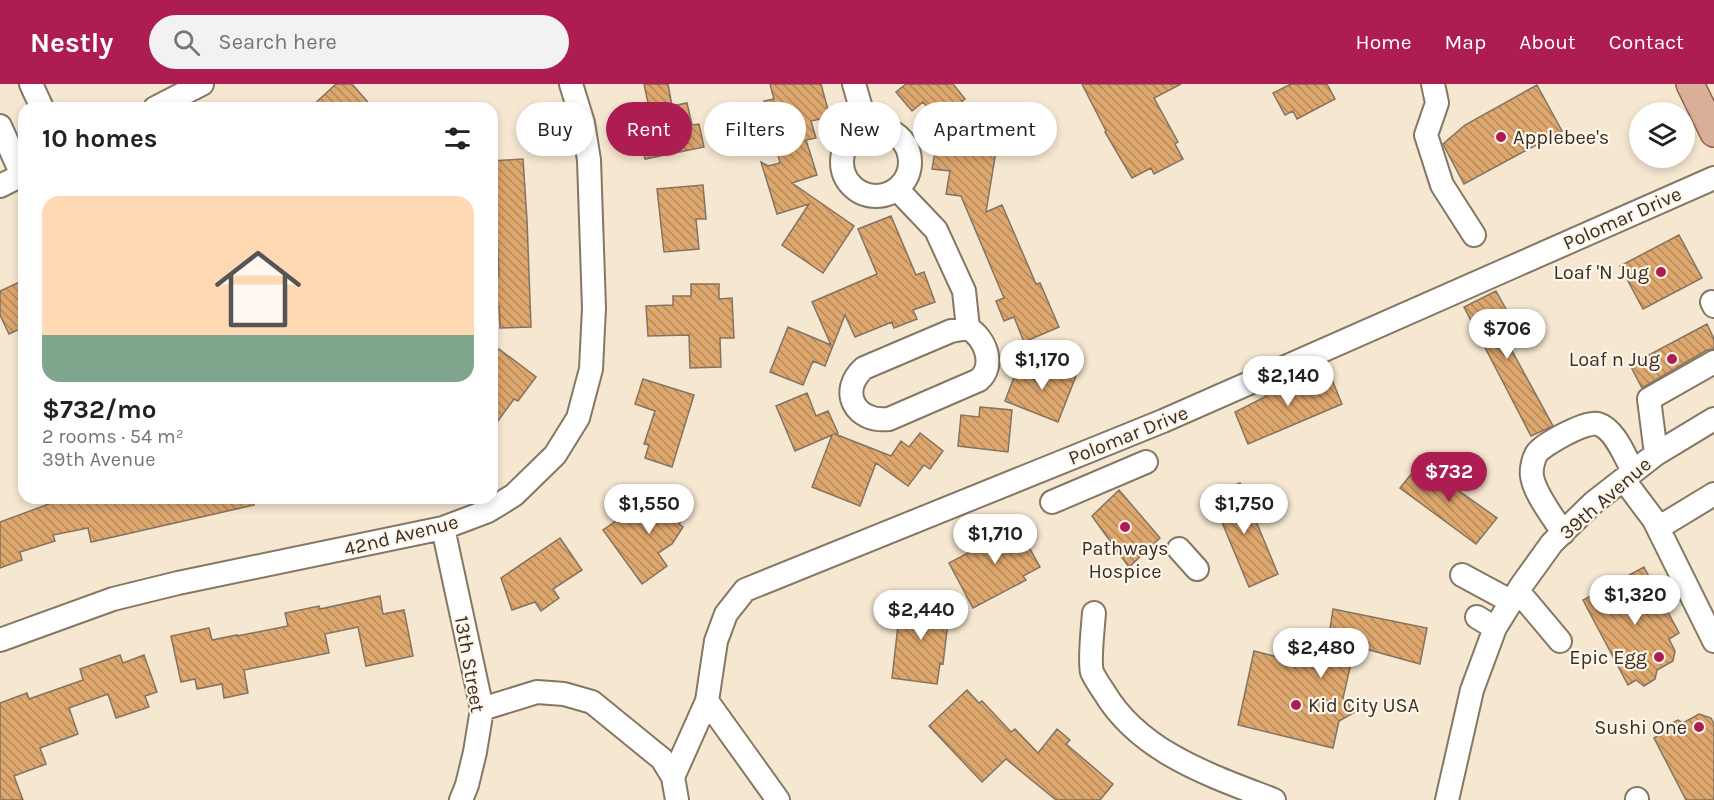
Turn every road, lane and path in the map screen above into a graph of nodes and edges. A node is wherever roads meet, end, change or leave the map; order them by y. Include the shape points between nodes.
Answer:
1 (31, 84) edge
2 (202, 84) edge
3 (571, 84) edge
4 (854, 84) edge
5 (1433, 84) edge
6 (1690, 84) edge
7 (39, 102) edge
8 (174, 102) edge
9 (859, 102) edge
10 (0, 126) edge
11 (1714, 133) edge
12 (901, 141) edge
13 (842, 156) edge
14 (18, 164) edge
15 (18, 177) edge
16 (1714, 178) edge
17 (0, 186) edge
18 (897, 189) junction
19 (1474, 235) dead end
20 (968, 328) junction
21 (1714, 362) edge
22 (1714, 419) edge
23 (1656, 454) junction
24 (1146, 462) dead end
25 (1628, 476) junction
26 (1714, 494) edge
27 (1052, 502) dead end
28 (443, 528) junction
29 (1658, 528) junction
30 (1563, 533) junction
31 (1179, 549) dead end
32 (1197, 569) dead end
33 (1462, 575) dead end
34 (1515, 597) junction
35 (1094, 613) dead end
36 (0, 640) edge
37 (1560, 641) dead end
38 (1714, 641) edge
39 (707, 701) junction
40 (482, 709) junction
41 (673, 777) junction
42 (461, 800) edge
43 (676, 800) edge
44 (778, 800) edge
45 (1274, 800) edge
46 (1447, 800) edge

1 - 7 street
2 - 8 street
3 - 28 street, 42nd Avenue via 589,160 594,308 591,369 578,418 555,454 514,495 488,511
4 - 9 street
5 - 19 street via 1437,103 1426,135 1442,185
6 - 11 main road
10 - 14 street
12 - 18 street via 906,147 909,169
13 - 18 street via 843,172 856,190 877,196
15 - 17 street
16 - 39 street, Polomar Drive via 1163,421 744,590 726,614 716,641
18 - 20 street via 936,230 964,291
20 - 20 street via 951,331 864,368 850,390 857,408 865,416 889,419 979,380 987,370 988,357 981,339
21 - 23 street via 1649,399
22 - 23 street, 39th Avenue
23 - 25 street, 39th Avenue
24 - 27 street
25 - 29 street
25 - 30 street, 39th Avenue
25 - 30 street via 1609,430 1597,423 1584,424 1537,453 1532,476
26 - 29 street
28 - 36 street, 42nd Avenue via 113,599
28 - 40 street, 13th Street
29 - 38 street
30 - 34 street, 39th Avenue
31 - 32 street
33 - 34 street
34 - 37 street
34 - 46 street, 39th Avenue via 1486,623
35 - 45 street via 1092,671 1114,709 1147,740 1179,759
39 - 41 street, Polomar Drive
39 - 44 street
40 - 41 street via 537,692 592,702 662,759
40 - 42 street, 13th Street
41 - 43 street

